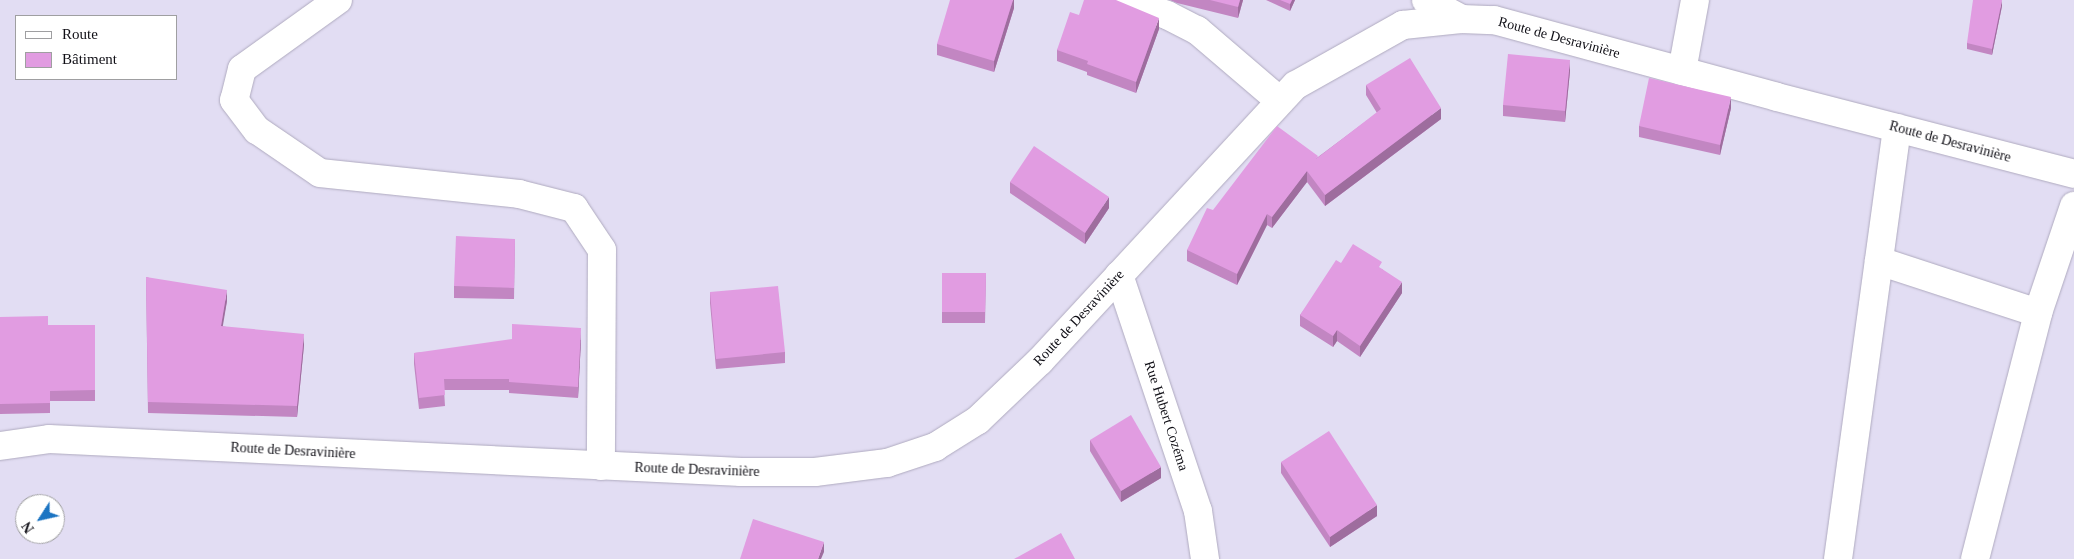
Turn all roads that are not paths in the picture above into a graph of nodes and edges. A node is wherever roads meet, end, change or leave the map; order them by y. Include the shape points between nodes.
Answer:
1 (338, 0) edge
2 (1127, 0) edge
3 (1426, 0) edge
4 (1695, 0) edge
5 (1462, 19) junction
6 (1682, 71) junction
7 (1280, 101) junction
8 (1897, 128) junction
9 (2074, 174) edge
10 (2074, 206) edge
11 (1879, 262) junction
12 (1119, 275) junction
13 (2038, 313) junction
14 (0, 446) edge
15 (601, 466) junction
16 (1205, 559) edge
17 (1838, 559) edge
18 (1975, 559) edge

1 - 15 street via 242,69 234,100 257,130 320,173 520,194 574,208 602,250
2 - 7 street via 1197,30
3 - 5 street
4 - 6 street
5 - 6 street, Route de Desravinière via 1494,20
5 - 7 street, Route de Desravinière via 1403,25 1296,85
6 - 8 street, Route de Desravinière
7 - 12 street, Route de Desravinière
8 - 9 street, Route de Desravinière
8 - 11 street
10 - 13 street
11 - 13 street
11 - 17 street
12 - 15 street, Route de Desravinière via 1040,361 978,420 935,447 887,463 816,472
12 - 16 street, Rue Hubert Cozéma via 1198,511
13 - 18 street
14 - 15 street, Route de Desravinière via 49,440

